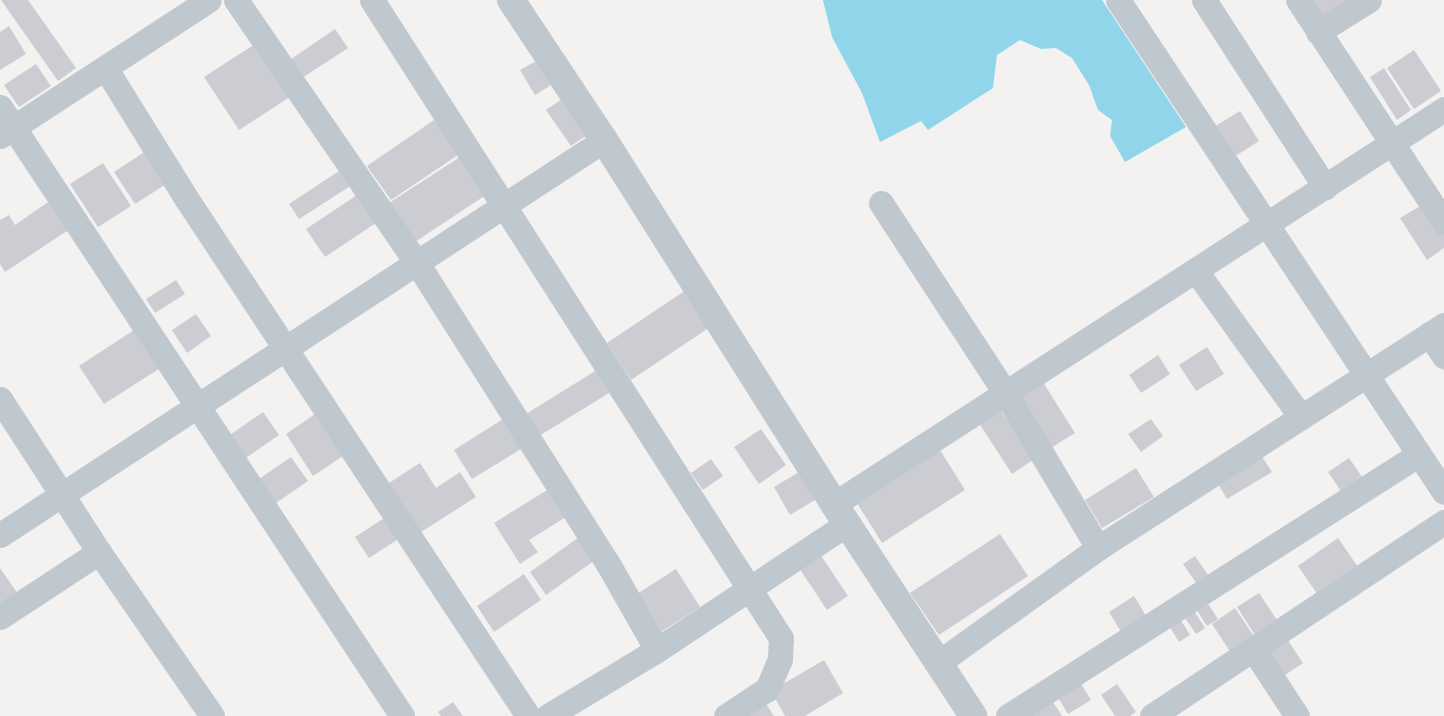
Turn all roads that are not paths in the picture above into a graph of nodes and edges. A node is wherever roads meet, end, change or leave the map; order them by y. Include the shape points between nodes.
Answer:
1 (209, 0) edge
2 (236, 0) edge
3 (372, 0) edge
4 (511, 0) edge
5 (1118, 0) edge
6 (1204, 0) edge
7 (1298, 0) edge
8 (1369, 0) edge
9 (1318, 32) junction
10 (106, 69) junction
11 (1444, 109) edge
12 (4, 124) edge
13 (604, 140) junction
14 (1392, 143) junction
15 (1325, 187) junction
16 (503, 203) junction
17 (881, 203) dead end
18 (1444, 222) edge
19 (1266, 225) junction
20 (417, 263) junction
21 (1196, 271) junction
22 (1437, 330) edge
23 (287, 350) junction
24 (1444, 356) edge
25 (1368, 374) junction
26 (1006, 394) junction
27 (198, 408) junction
28 (4, 414) edge
29 (1301, 417) junction
30 (1419, 454) junction
31 (1444, 492) edge
32 (62, 495) junction
33 (840, 514) junction
34 (1444, 522) edge
35 (0, 535) edge
36 (1098, 548) junction
37 (99, 552) junction
38 (750, 590) junction
39 (0, 617) edge
40 (1253, 649) junction
41 (657, 650) junction
42 (938, 663) junction
43 (212, 716) edge
44 (402, 716) edge
45 (528, 716) edge
46 (548, 716) edge
47 (726, 716) edge
48 (973, 716) edge
49 (1008, 716) edge
50 (1152, 716) edge
51 (1297, 716) edge

1 - 10 street
2 - 20 street
3 - 16 street
4 - 13 street
5 - 19 street
6 - 15 street
7 - 9 street
8 - 9 street
9 - 14 street
10 - 12 street
10 - 23 street via 186,198
11 - 14 street
12 - 27 street
13 - 16 street
13 - 33 street
14 - 15 street
14 - 18 street
15 - 19 street
16 - 20 street
16 - 38 street
17 - 26 street
19 - 21 street
19 - 25 street
20 - 23 street
20 - 41 street via 607,562
21 - 26 street
21 - 29 street
22 - 24 street
22 - 25 street
23 - 27 street
23 - 45 street
25 - 29 street
25 - 30 street
26 - 33 street
26 - 36 street
27 - 32 street
27 - 44 street
28 - 32 street
29 - 36 street
30 - 31 street
30 - 49 street
32 - 35 street
32 - 37 street
33 - 38 street
33 - 42 street
34 - 40 street
36 - 42 street
37 - 39 street
37 - 43 street
38 - 41 street
38 - 47 street via 781,638 780,659 767,689
40 - 50 street
40 - 51 street
41 - 46 street
42 - 48 street

